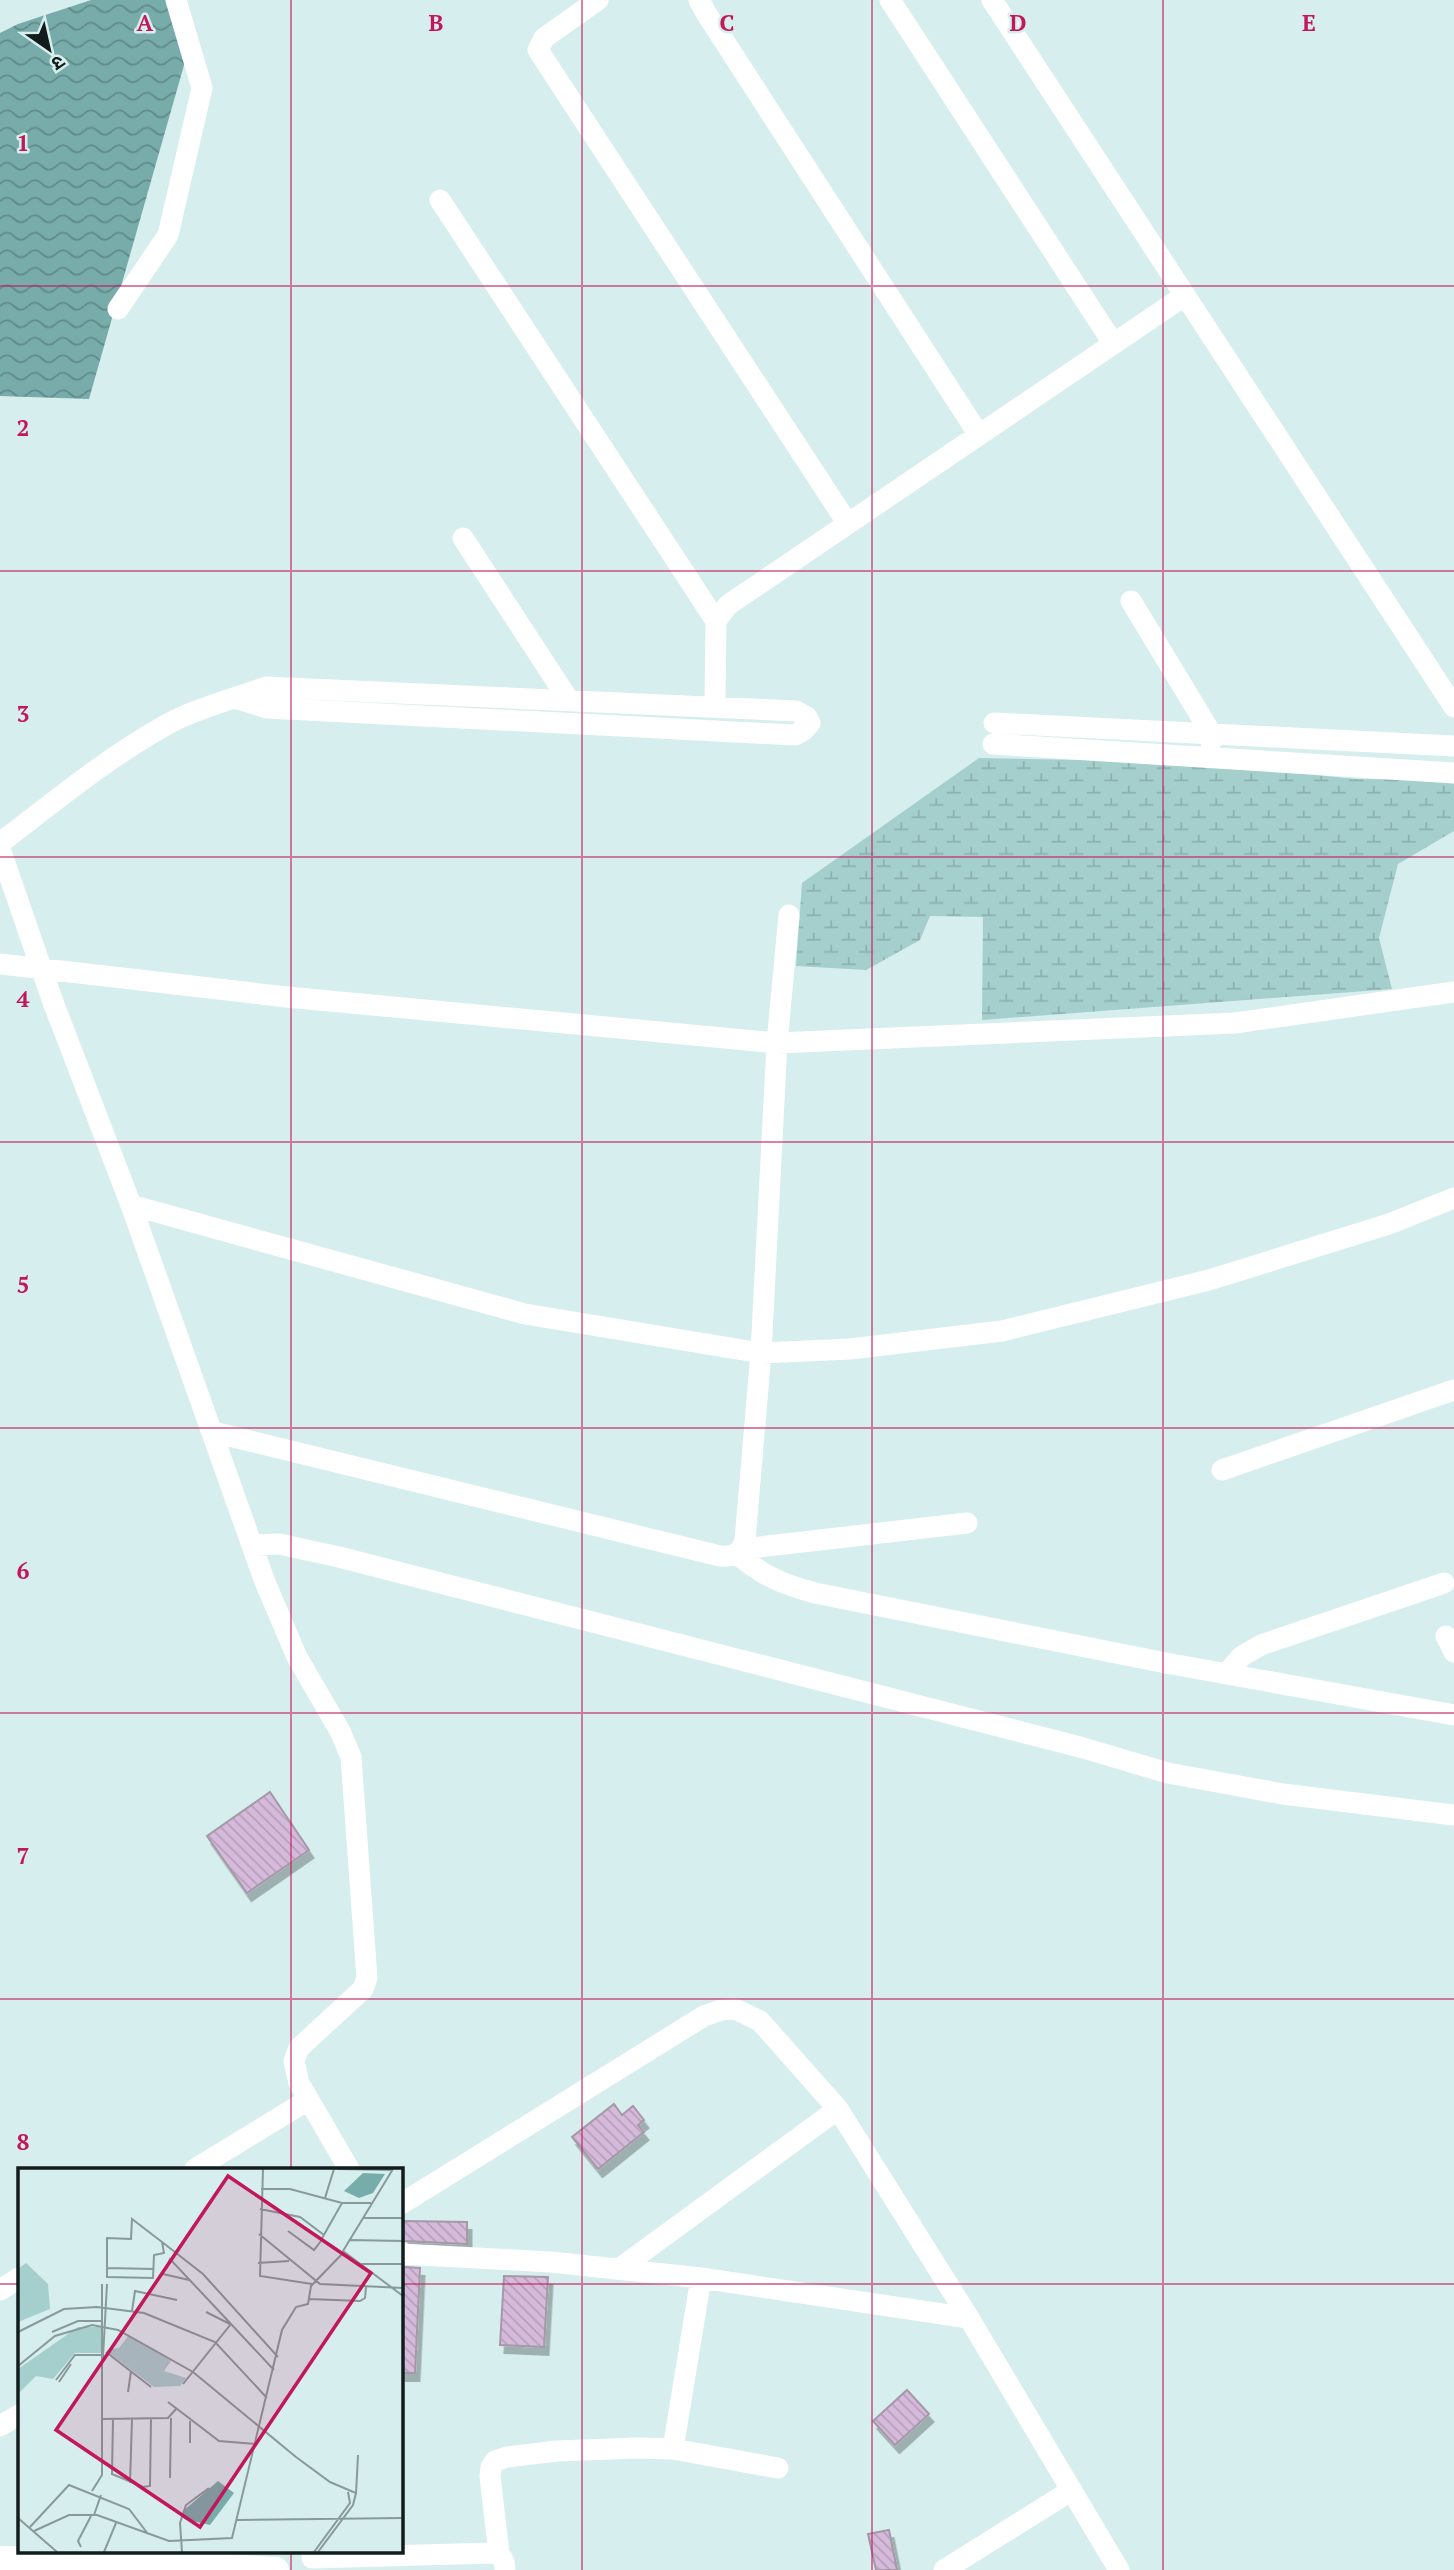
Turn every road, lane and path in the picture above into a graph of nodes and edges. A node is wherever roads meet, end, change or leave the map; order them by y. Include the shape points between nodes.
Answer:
1 (176, 0) edge
2 (598, 0) edge
3 (699, 0) edge
4 (890, 0) edge
5 (992, 0) edge
6 (440, 200) dead end
7 (1184, 296) junction
8 (118, 309) dead end
9 (1113, 343) junction
10 (979, 435) junction
11 (848, 524) junction
12 (463, 538) dead end
13 (1131, 601) dead end
14 (716, 621) junction
15 (235, 698) junction
16 (568, 699) junction
17 (715, 705) junction
18 (1454, 707) edge
19 (994, 723) dead end
20 (1211, 733) junction
21 (993, 744) dead end
22 (1454, 746) edge
23 (1212, 758) junction
24 (1454, 773) edge
25 (0, 843) edge
26 (0, 849) edge
27 (789, 915) dead end
28 (0, 964) edge
29 (41, 968) junction
30 (1454, 992) edge
31 (777, 1043) junction
32 (1454, 1198) edge
33 (131, 1205) junction
34 (761, 1353) junction
35 (1454, 1390) edge
36 (213, 1432) junction
37 (1222, 1470) dead end
38 (967, 1523) dead end
39 (251, 1545) junction
40 (740, 1551) junction
41 (1444, 1583) dead end
42 (1226, 1674) junction
43 (1454, 1716) edge
44 (1454, 1815) edge
45 (308, 2100) junction
46 (838, 2109) junction
47 (197, 2168) edge
48 (348, 2168) edge
49 (402, 2203) edge
50 (402, 2254) edge
51 (619, 2269) junction
52 (701, 2278) junction
53 (18, 2279) edge
54 (0, 2290) edge
55 (968, 2318) junction
56 (18, 2416) edge
57 (0, 2426) edge
58 (673, 2449) junction
59 (778, 2468) dead end
60 (1072, 2490) junction
61 (0, 2559) edge
62 (308, 2560) edge
63 (502, 2562) edge
64 (143, 2566) edge
65 (276, 2570) edge
66 (944, 2570) edge
67 (1119, 2570) edge

1 - 8 street via 202,88 168,235
2 - 11 street via 544,38 538,50
3 - 10 street
4 - 9 street
5 - 7 street
6 - 14 street
7 - 9 street
7 - 18 street
9 - 10 street
10 - 11 street
11 - 14 street via 728,605
12 - 16 street
13 - 20 street
14 - 17 street
15 - 16 street via 266,687
15 - 17 street via 267,708 795,735 810,723 796,711
15 - 25 street via 168,723 110,760
16 - 17 street
19 - 20 street
20 - 22 street
20 - 23 street
21 - 23 street
23 - 24 street
26 - 29 street
27 - 31 street
28 - 29 street
29 - 31 street via 287,997
29 - 33 street
30 - 31 street via 1235,1023
31 - 34 street
32 - 34 street via 1389,1224 1209,1280 1002,1331 850,1349
33 - 34 street via 525,1314
33 - 36 street
34 - 40 street via 745,1540
35 - 37 street
36 - 39 street
36 - 40 street via 720,1556 731,1557
38 - 40 street
39 - 44 street via 279,1544 339,1557 1168,1773 1283,1794
39 - 45 street via 284,1630 347,1745 353,1772 367,1978 363,1989 299,2048 295,2070
40 - 42 street via 757,1571 814,1594
41 - 42 street via 1261,1645 1242,1656
42 - 43 street
45 - 47 street
45 - 48 street
46 - 49 street via 760,2021 735,2009 721,2010
46 - 51 street
46 - 55 street
50 - 51 street
51 - 52 street
52 - 55 street
52 - 58 street
53 - 54 street
55 - 60 street
56 - 57 street
58 - 59 street
58 - 63 street via 558,2451 495,2461 491,2476
60 - 66 street
60 - 67 street
61 - 64 street
62 - 63 street
64 - 65 street

